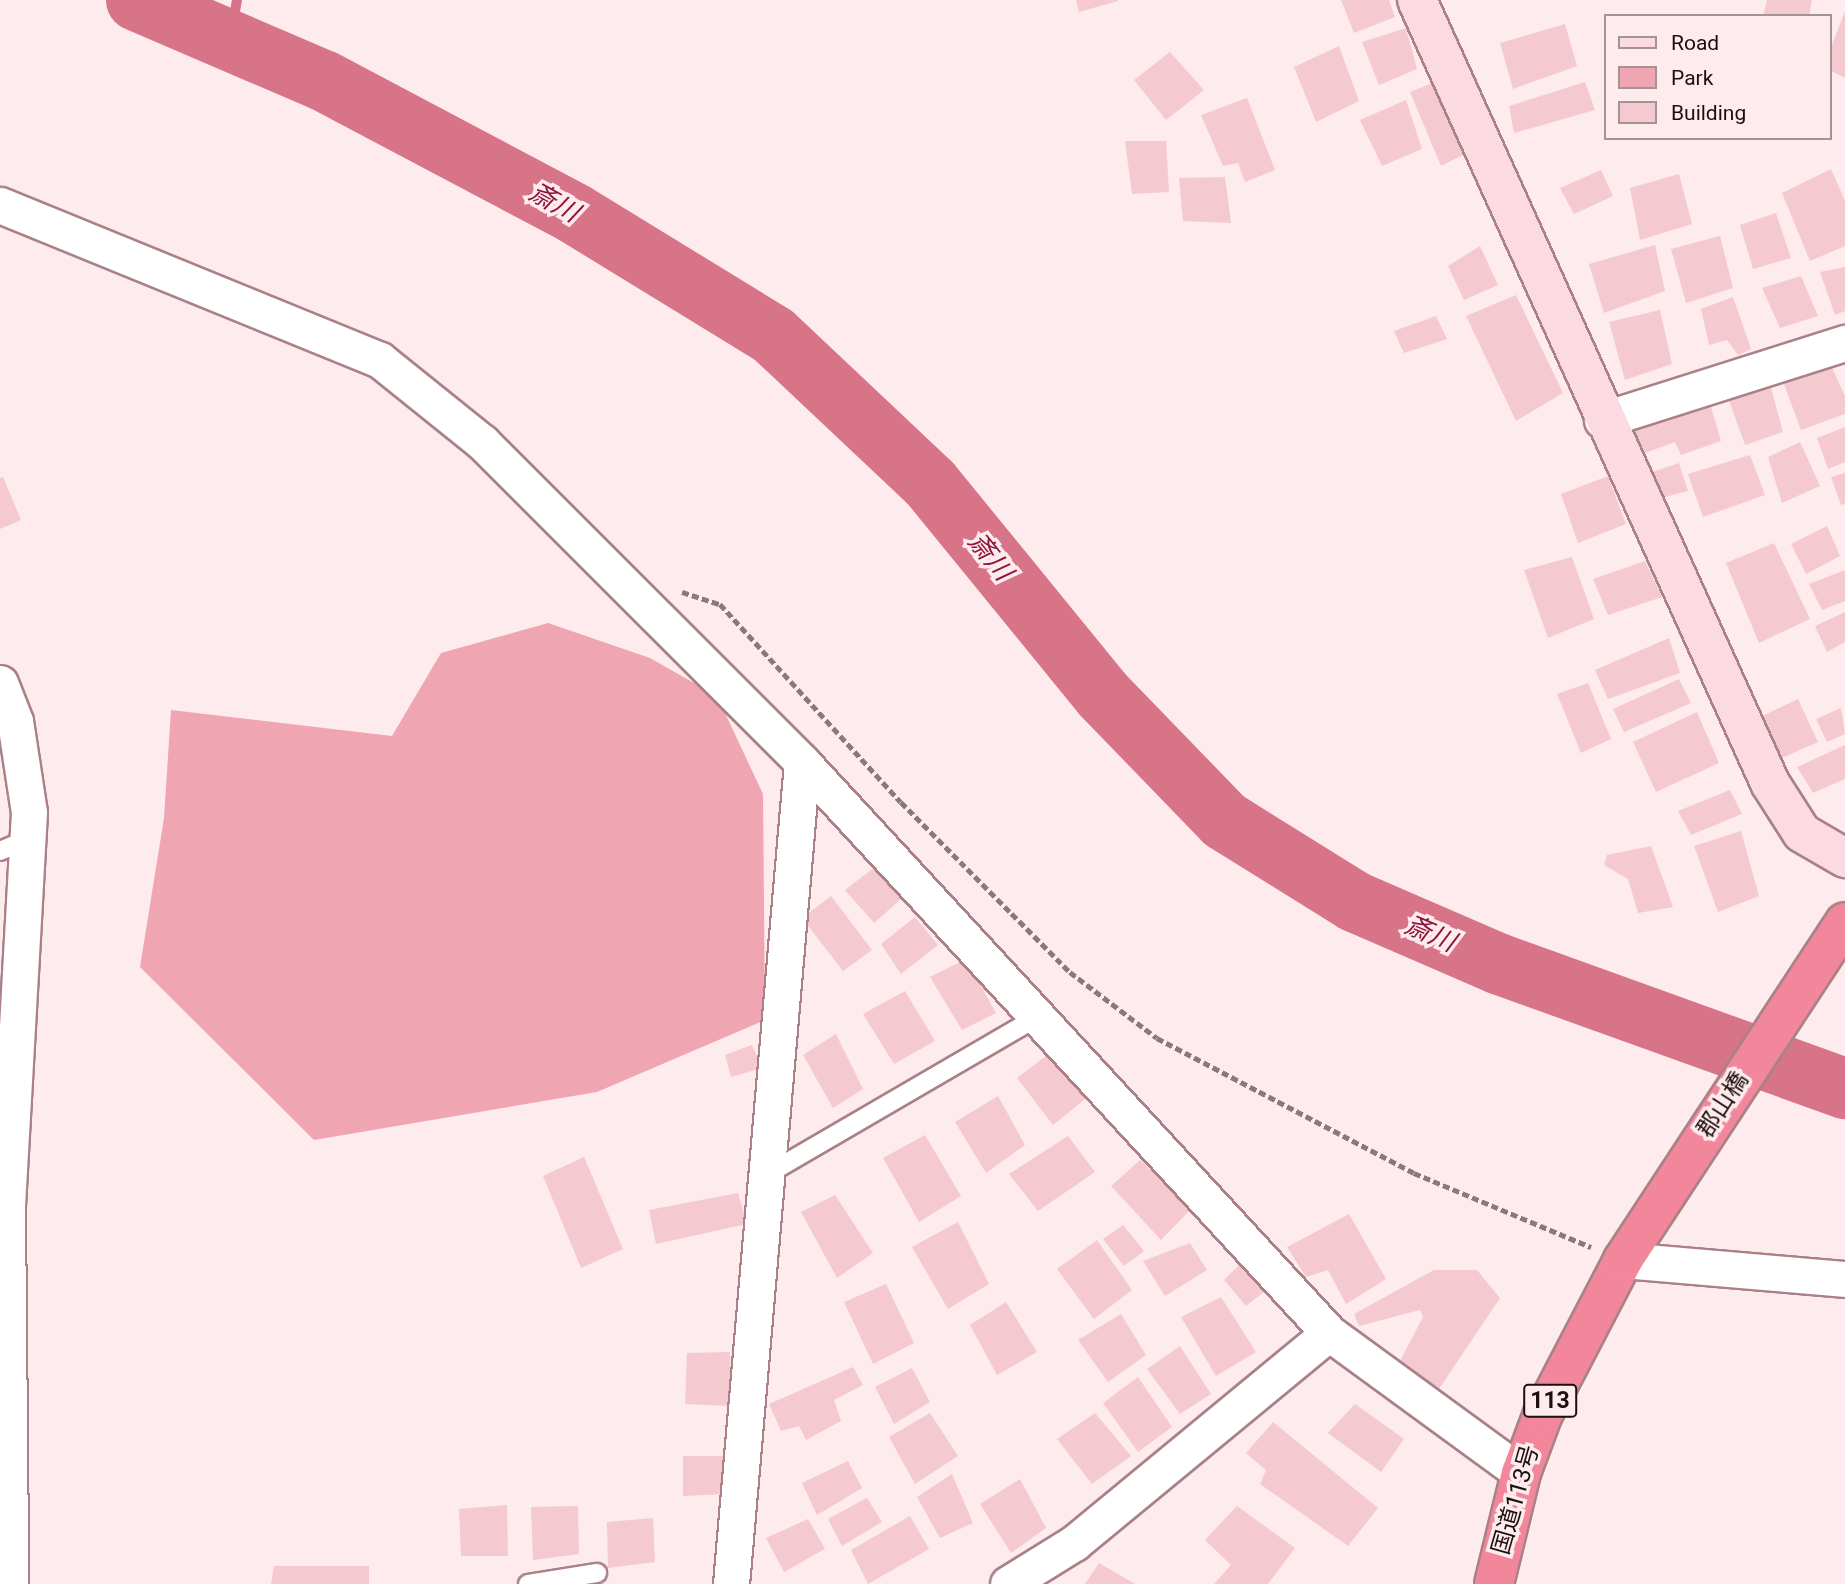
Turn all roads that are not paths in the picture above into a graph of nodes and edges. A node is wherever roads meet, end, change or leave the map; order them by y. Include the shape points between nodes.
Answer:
1 (1417, 0) edge
2 (0, 205) edge
3 (1845, 343) edge
4 (1602, 420) junction
5 (0, 683) edge
6 (802, 762) junction
7 (14, 845) edge
8 (1845, 858) edge
9 (1845, 922) edge
10 (1037, 1017) junction
11 (8, 1045) edge
12 (766, 1175) junction
13 (1631, 1245) junction
14 (1845, 1279) edge
15 (1329, 1333) junction
16 (6, 1405) edge
17 (1521, 1473) junction
18 (597, 1573) dead end
19 (10, 1584) edge
20 (528, 1584) edge
21 (731, 1584) edge
22 (1008, 1584) edge
23 (1494, 1584) edge

1 - 4 street
2 - 6 street via 380,360 482,442
3 - 4 street
4 - 8 street via 1770,783 1802,833
5 - 7 street via 15,721
6 - 10 street
6 - 12 street
7 - 11 street
9 - 13 highway, 郡山橋 / 113
10 - 12 lane
10 - 15 street
11 - 16 street
12 - 21 street
13 - 14 street
13 - 17 highway, 国道113号 / 113 via 1543,1414
15 - 17 street
15 - 22 street via 1074,1543
16 - 19 street
17 - 23 highway, 国道113号 / 113
18 - 20 lane

